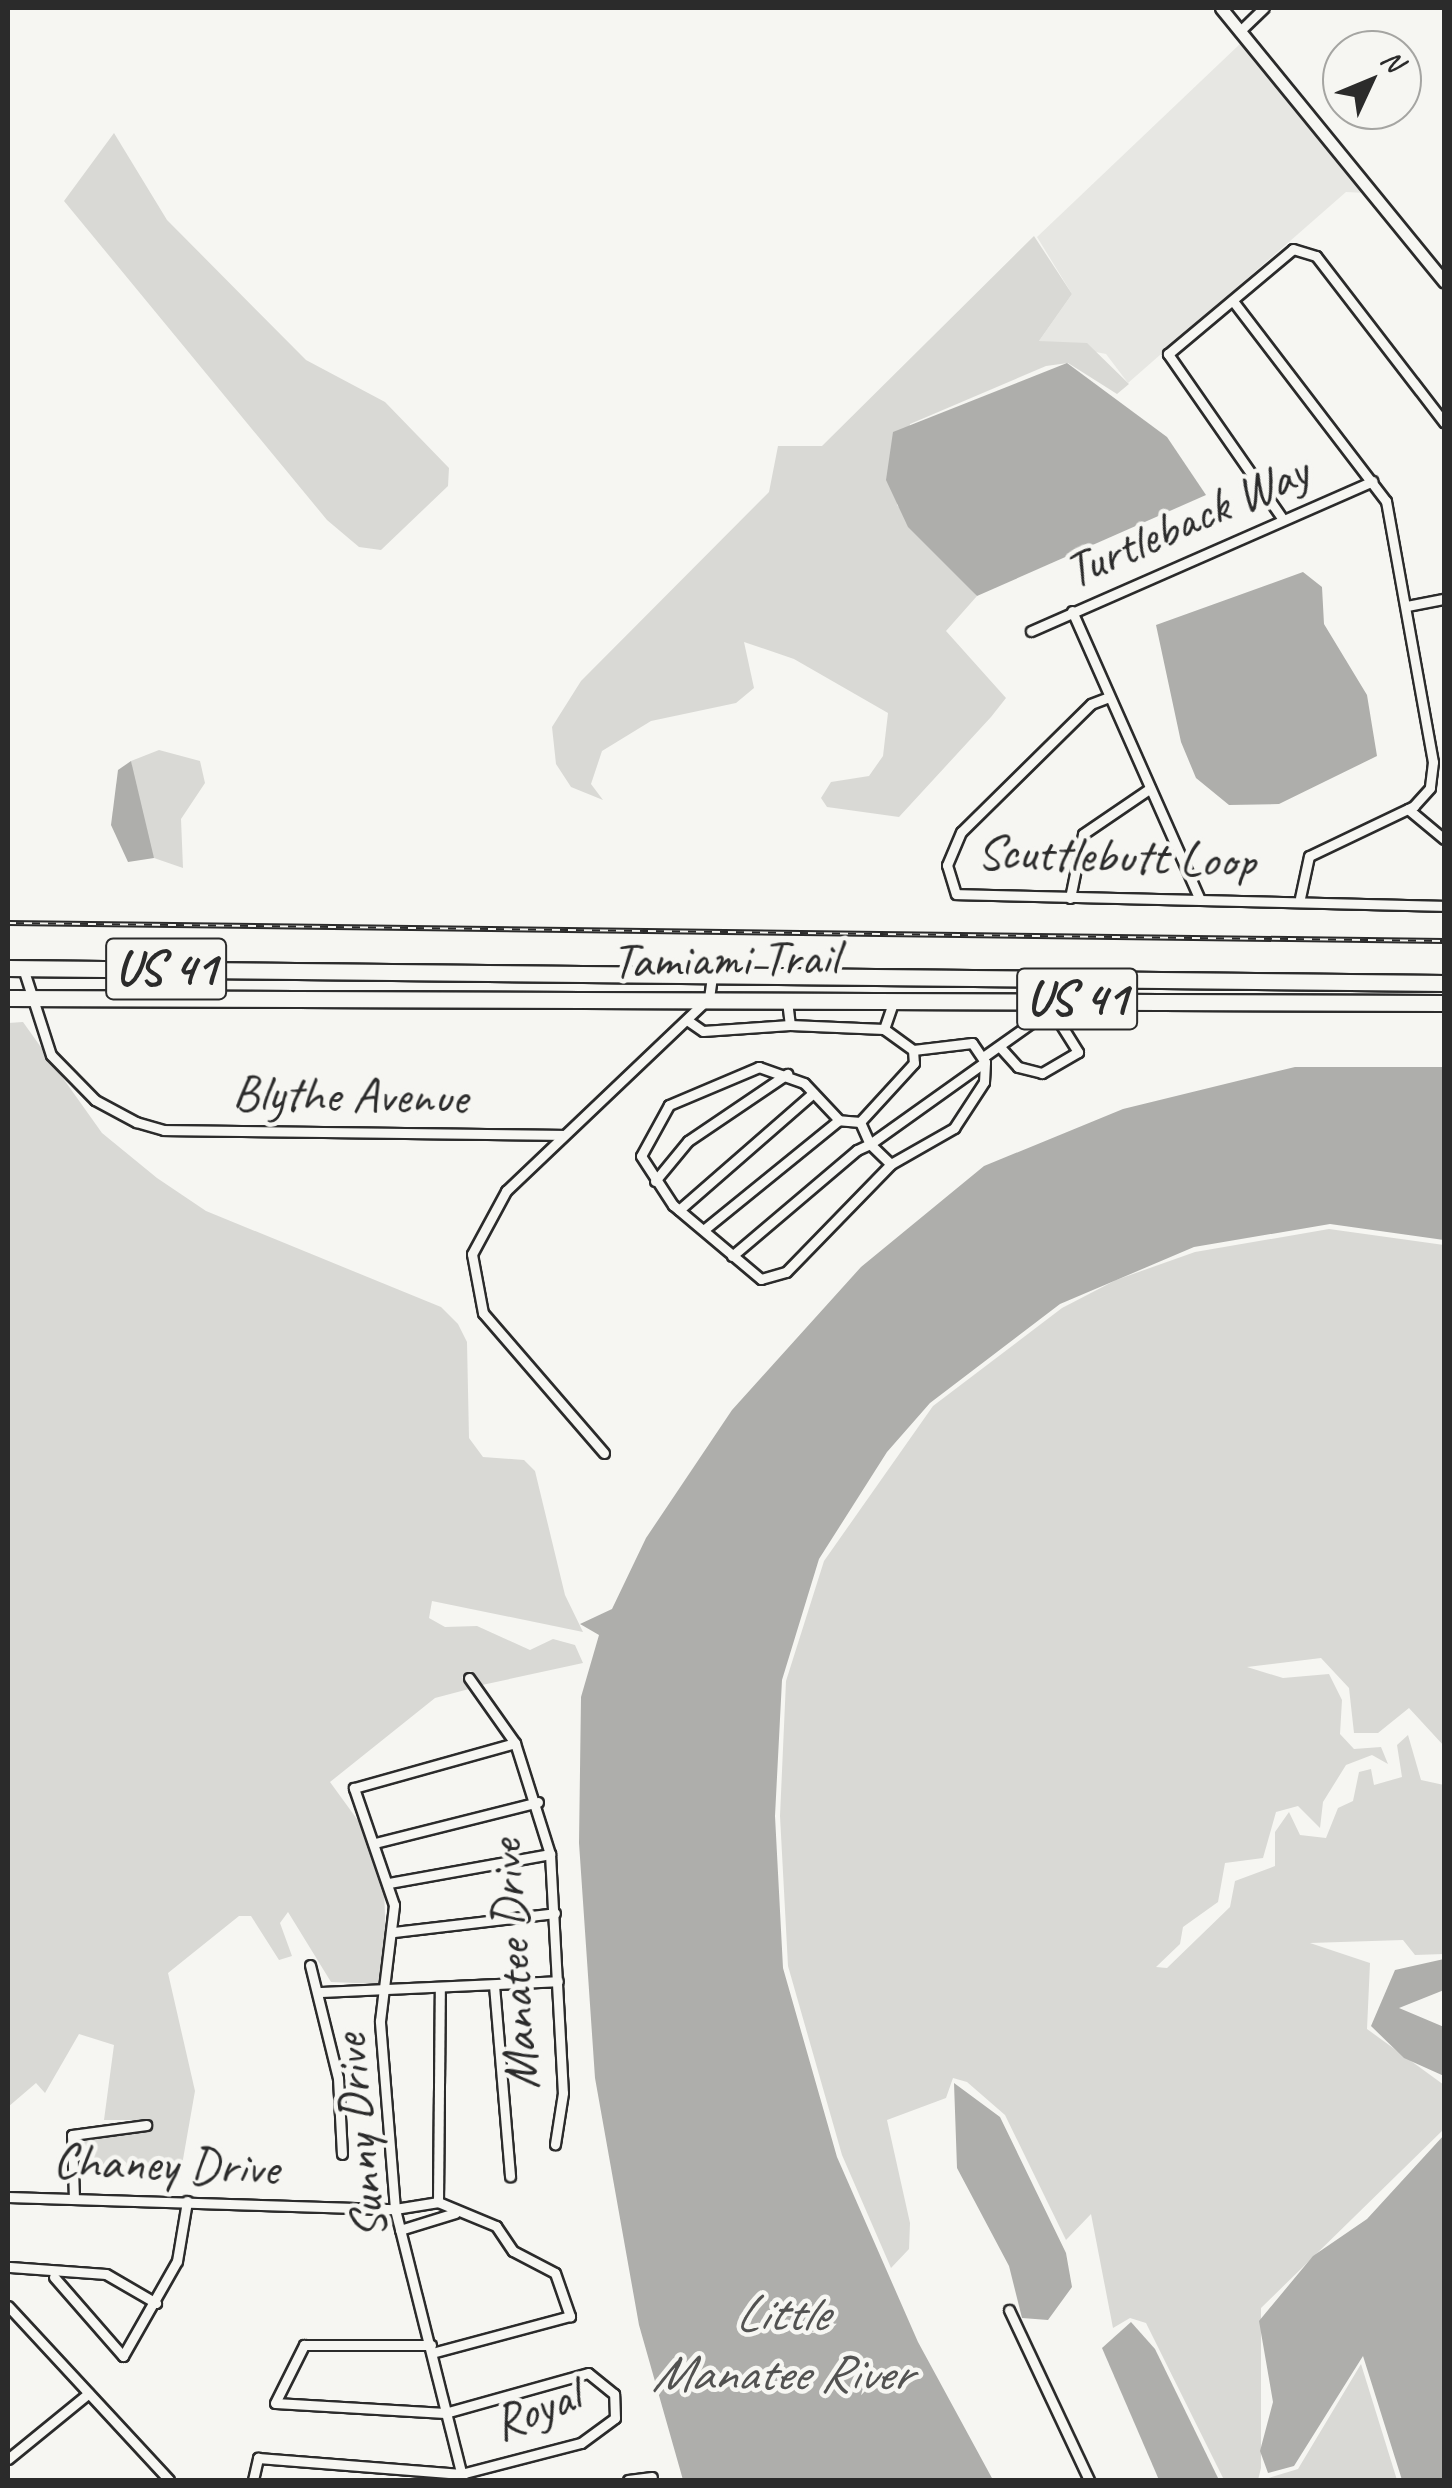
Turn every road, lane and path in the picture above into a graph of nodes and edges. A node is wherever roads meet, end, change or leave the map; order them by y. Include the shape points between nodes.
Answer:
1 (1221, 8) edge
2 (1264, 8) edge
3 (1242, 29) junction
4 (1444, 282) edge
5 (1233, 301) junction
6 (1444, 422) edge
7 (1372, 481) junction
8 (1282, 518) junction
9 (1444, 599) edge
10 (1407, 606) junction
11 (1072, 611) junction
12 (1030, 631) dead end
13 (1109, 698) junction
14 (1149, 789) junction
15 (1408, 809) junction
16 (1444, 840) edge
17 (1070, 898) junction
18 (1300, 898) junction
19 (1200, 900) junction
20 (1444, 906) edge
21 (15, 968) edge
22 (712, 976) junction
23 (1291, 982) junction
24 (1444, 984) edge
25 (787, 997) junction
26 (895, 997) junction
27 (8, 998) edge
28 (28, 998) junction
29 (710, 998) junction
30 (1291, 1002) junction
31 (1444, 1003) edge
32 (687, 1020) junction
33 (790, 1024) junction
34 (884, 1029) junction
35 (1000, 1047) junction
36 (913, 1050) junction
37 (986, 1059) junction
38 (787, 1074) junction
39 (813, 1093) junction
40 (839, 1120) junction
41 (860, 1122) junction
42 (564, 1136) junction
43 (870, 1144) junction
44 (890, 1164) junction
45 (654, 1181) junction
46 (679, 1210) junction
47 (706, 1228) junction
48 (732, 1256) junction
49 (604, 1452) dead end
50 (470, 1678) dead end
51 (515, 1743) junction
52 (538, 1802) junction
53 (375, 1843) junction
54 (550, 1854) junction
55 (389, 1883) junction
56 (555, 1913) junction
57 (394, 1932) junction
58 (310, 1964) dead end
59 (558, 1981) junction
60 (494, 1985) junction
61 (440, 1987) junction
62 (388, 1989) junction
63 (320, 1992) junction
64 (146, 2126) dead end
65 (556, 2144) dead end
66 (342, 2154) dead end
67 (510, 2176) dead end
68 (8, 2197) edge
69 (74, 2198) junction
70 (187, 2201) junction
71 (438, 2202) junction
72 (395, 2209) junction
73 (456, 2212) junction
74 (400, 2230) junction
75 (10, 2268) dead end
76 (54, 2277) junction
77 (156, 2304) junction
78 (8, 2306) edge
79 (1009, 2310) dead end
80 (432, 2349) junction
81 (90, 2393) junction
82 (446, 2413) junction
83 (8, 2458) edge
84 (462, 2477) edge
85 (652, 2477) dead end
86 (169, 2480) edge
87 (254, 2480) edge
88 (628, 2480) edge
89 (1088, 2480) edge

1 - 3 street
2 - 3 street
3 - 4 street
5 - 6 street via 1304,246
5 - 7 street
5 - 8 street via 1168,354
7 - 8 street, Turtleback Way
7 - 10 street via 1386,500
8 - 11 street, Turtleback Way
9 - 10 street
10 - 15 street via 1434,762 1430,788
11 - 12 street, Turtleback Way
11 - 13 street
13 - 14 street
13 - 17 street, Scuttlebutt Loop via 1091,704 961,832 947,864 956,894 974,900
14 - 17 street via 1083,834
14 - 19 street
15 - 16 street
15 - 18 street via 1309,856
17 - 19 street, Scuttlebutt Loop
18 - 19 street, Scuttlebutt Loop
18 - 20 street, Scuttlebutt Loop
21 - 22 main road, Tamiami Trail / US 41
21 - 28 street, Blythe Avenue
22 - 23 main road, Tamiami Trail / US 41
22 - 29 street
23 - 24 main road, Tamiami Trail / US 41
23 - 30 street
25 - 26 main road, Tamiami Trail / US 41
25 - 29 main road, Tamiami Trail / US 41
25 - 33 street
26 - 30 main road, Tamiami Trail / US 41
26 - 34 street
27 - 28 main road, Tamiami Trail / US 41
28 - 29 main road, Tamiami Trail / US 41
28 - 42 street, Blythe Avenue via 51,1055 95,1100 164,1130
29 - 32 street
30 - 31 main road, Tamiami Trail / US 41
32 - 33 street via 704,1031
32 - 42 street
33 - 34 street
34 - 36 street
35 - 35 street via 1022,1024 1058,1020 1078,1052 1042,1073 1018,1067
35 - 37 street
36 - 37 street via 972,1043
36 - 41 street via 907,1076
37 - 43 street
37 - 44 street via 984,1082 954,1128
38 - 39 street
38 - 45 street via 688,1141
38 - 45 street via 750,1068 669,1105 641,1156
39 - 40 street
39 - 46 street
40 - 41 street
40 - 47 street
41 - 43 street
42 - 49 street via 506,1191 472,1254 483,1313
43 - 44 street
43 - 48 street
44 - 48 street via 778,1277 754,1276
45 - 46 street
46 - 47 street
47 - 48 street
50 - 51 street, Manatee Drive
51 - 52 street, Manatee Drive
51 - 53 street, Sunny Drive via 354,1788
52 - 53 street
52 - 54 street, Manatee Drive
53 - 55 street, Sunny Drive
54 - 55 street
54 - 56 street, Manatee Drive
55 - 57 street, Sunny Drive
56 - 57 street
56 - 59 street, Manatee Drive
57 - 62 street, Sunny Drive
58 - 63 street
59 - 60 street
59 - 65 street, Manatee Drive via 564,2093
60 - 61 street
60 - 67 street
61 - 62 street
61 - 71 street
62 - 63 street
62 - 72 street, Sunny Drive via 380,2021
63 - 66 street
64 - 69 street via 72,2136
68 - 69 street, Chaney Drive
69 - 70 street, Chaney Drive
70 - 72 street, Chaney Drive
70 - 77 street via 177,2261
71 - 72 street, Chaney Drive
71 - 73 street
72 - 74 street, Sunny Drive
73 - 74 street
73 - 80 street via 496,2226 512,2251 555,2273 570,2316
74 - 80 street, Sunny Drive
75 - 76 street
76 - 77 street via 106,2274
76 - 77 street via 123,2356
78 - 81 street
79 - 89 street
80 - 82 street, Sunny Drive
80 - 82 street via 304,2345 275,2403
81 - 83 street
81 - 86 street
82 - 84 street, Sunny Drive
82 - 84 street, Royal via 588,2373 614,2394 614,2418 581,2443
84 - 87 street via 258,2458
85 - 88 street

